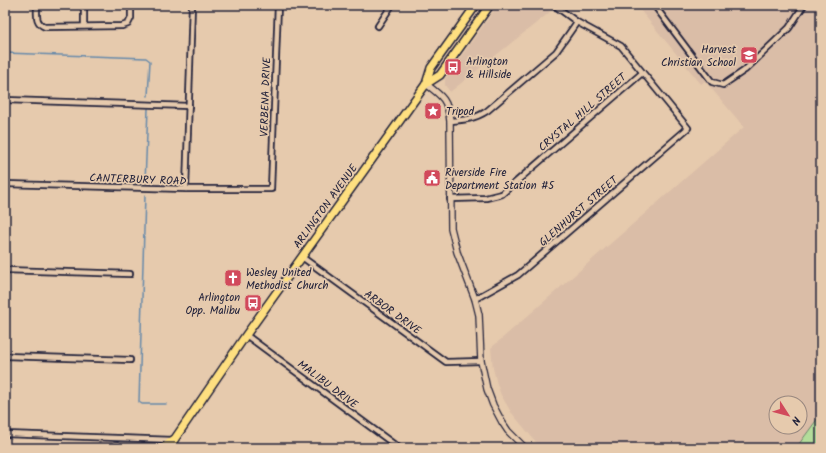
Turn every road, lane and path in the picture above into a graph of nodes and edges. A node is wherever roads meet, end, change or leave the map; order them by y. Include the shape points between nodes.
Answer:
1 (37, 5) edge
2 (84, 5) edge
3 (131, 5) edge
4 (192, 5) edge
5 (278, 5) edge
6 (392, 5) edge
7 (476, 5) edge
8 (490, 5) edge
9 (554, 5) edge
10 (654, 5) edge
11 (804, 5) edge
12 (577, 22) junction
13 (84, 26) junction
14 (378, 26) dead end
15 (642, 73) junction
16 (426, 84) junction
17 (5, 100) edge
18 (189, 106) junction
19 (450, 121) junction
20 (5, 184) edge
21 (186, 189) junction
22 (271, 189) joint
23 (450, 198) junction
24 (302, 257) junction
25 (5, 270) edge
26 (130, 274) dead end
27 (475, 299) junction
28 (246, 335) junction
29 (5, 356) edge
30 (130, 360) dead end
31 (481, 361) junction
32 (5, 434) edge
33 (174, 440) junction
34 (163, 448) edge
35 (171, 448) edge
36 (399, 448) edge
37 (525, 448) edge

1 - 13 street via 37,20 40,25
2 - 13 street
3 - 13 street via 131,18 128,24
4 - 18 street
5 - 22 street, VERBENA DRIVE
6 - 14 street
7 - 16 main road, ARLINGTON AVENUE via 431,68
8 - 16 main road, ARLINGTON AVENUE via 440,75
9 - 12 street
10 - 11 street via 712,82 723,85 745,70 789,28
12 - 15 street via 621,46
12 - 19 street via 556,52 487,112 468,120
15 - 23 street, CRYSTAL HILL STREET via 502,194 486,198
15 - 27 street, GLENHURST STREET via 688,128 518,275
16 - 19 street via 446,104
16 - 24 main road, ARLINGTON AVENUE
17 - 18 street
18 - 21 street
19 - 23 street
20 - 21 street, CANTERBURY ROAD
21 - 22 street, CANTERBURY ROAD
23 - 27 street via 453,240
24 - 28 main road, ARLINGTON AVENUE
24 - 31 street, ARBOR DRIVE via 446,362
25 - 26 street
27 - 31 street via 479,315
28 - 33 main road, ARLINGTON AVENUE
28 - 36 street, MALIBU DRIVE
29 - 30 street
31 - 37 street via 493,405 508,431
32 - 33 street
33 - 34 main road, ARLINGTON AVENUE
33 - 35 main road, ARLINGTON AVENUE

